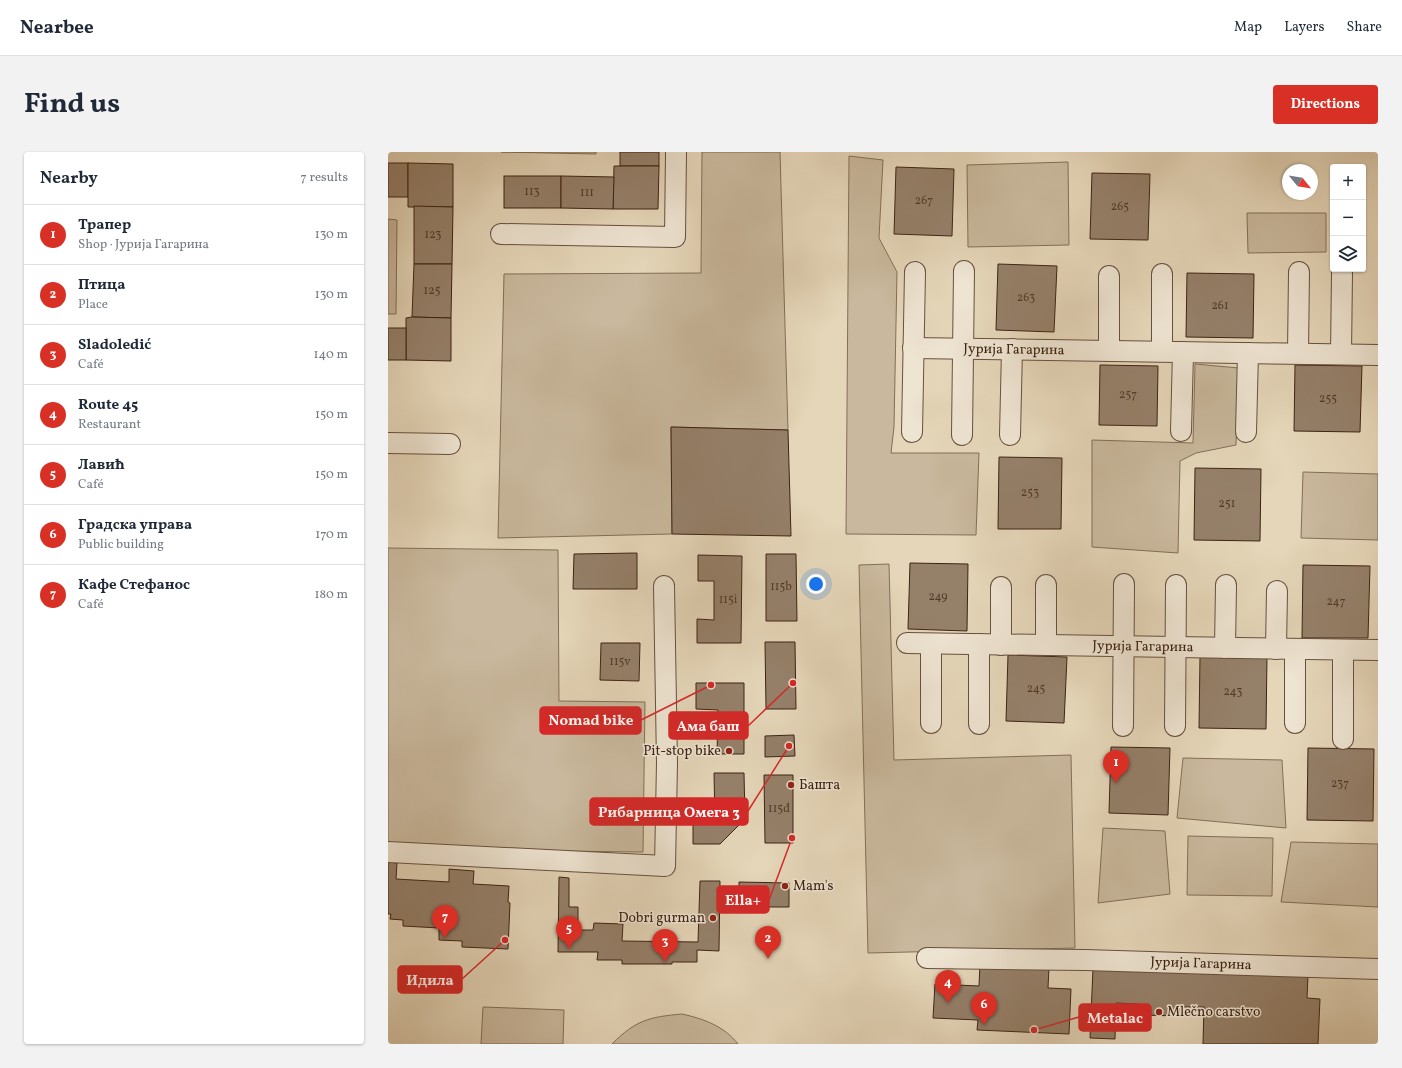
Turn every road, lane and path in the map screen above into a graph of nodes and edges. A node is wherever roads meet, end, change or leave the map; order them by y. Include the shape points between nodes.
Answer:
1 (676, 152) edge
2 (501, 234) dead end
3 (964, 271) dead end
4 (915, 272) dead end
5 (1299, 272) dead end
6 (1342, 273) dead end
7 (1162, 274) dead end
8 (1109, 276) dead end
9 (913, 348) junction
10 (962, 348) junction
11 (1012, 349) junction
12 (1109, 351) junction
13 (1162, 352) junction
14 (1183, 352) junction
15 (1248, 353) junction
16 (1298, 353) junction
17 (1341, 354) junction
18 (1378, 355) edge
19 (1181, 431) dead end
20 (912, 432) dead end
21 (1246, 432) dead end
22 (962, 435) dead end
23 (1010, 435) dead end
24 (388, 443) edge
25 (450, 444) dead end
26 (1124, 584) dead end
27 (1046, 585) dead end
28 (1176, 585) dead end
29 (1226, 585) dead end
30 (664, 586) dead end
31 (1001, 587) dead end
32 (1277, 591) dead end
33 (907, 643) dead end
34 (931, 644) junction
35 (980, 644) junction
36 (1001, 645) junction
37 (1046, 645) junction
38 (1124, 646) junction
39 (1175, 647) junction
40 (1225, 648) junction
41 (1286, 649) junction
42 (1343, 650) junction
43 (1378, 650) edge
44 (931, 723) dead end
45 (1295, 723) dead end
46 (979, 724) dead end
47 (1123, 726) dead end
48 (1175, 726) dead end
49 (1343, 739) dead end
50 (388, 852) edge
51 (927, 958) dead end
52 (1378, 969) edge

1 - 2 street via 676,237
3 - 10 street
4 - 9 street
5 - 16 street
6 - 17 street
7 - 13 street
8 - 12 street
9 - 10 street, Јурија Гагарина
9 - 20 street
10 - 11 street, Јурија Гагарина
10 - 22 street
11 - 12 street, Јурија Гагарина
11 - 23 street
12 - 13 street, Јурија Гагарина
13 - 14 street, Јурија Гагарина
14 - 15 street, Јурија Гагарина
14 - 19 street
15 - 16 street, Јурија Гагарина
15 - 21 street
16 - 17 street, Јурија Гагарина
17 - 18 street, Јурија Гагарина
24 - 25 street
26 - 38 street
27 - 37 street
28 - 39 street
29 - 40 street
30 - 50 street via 667,763 665,866
31 - 36 street
32 - 41 street
33 - 34 street, Јурија Гагарина
34 - 35 street, Јурија Гагарина
34 - 44 street
35 - 36 street, Јурија Гагарина
35 - 46 street
36 - 37 street, Јурија Гагарина
37 - 38 street, Јурија Гагарина
38 - 39 street, Јурија Гагарина
38 - 47 street
39 - 40 street, Јурија Гагарина
39 - 48 street
40 - 41 street, Јурија Гагарина
41 - 42 street, Јурија Гагарина
41 - 45 street
42 - 43 street, Јурија Гагарина
42 - 49 street
51 - 52 street, Јурија Гагарина

